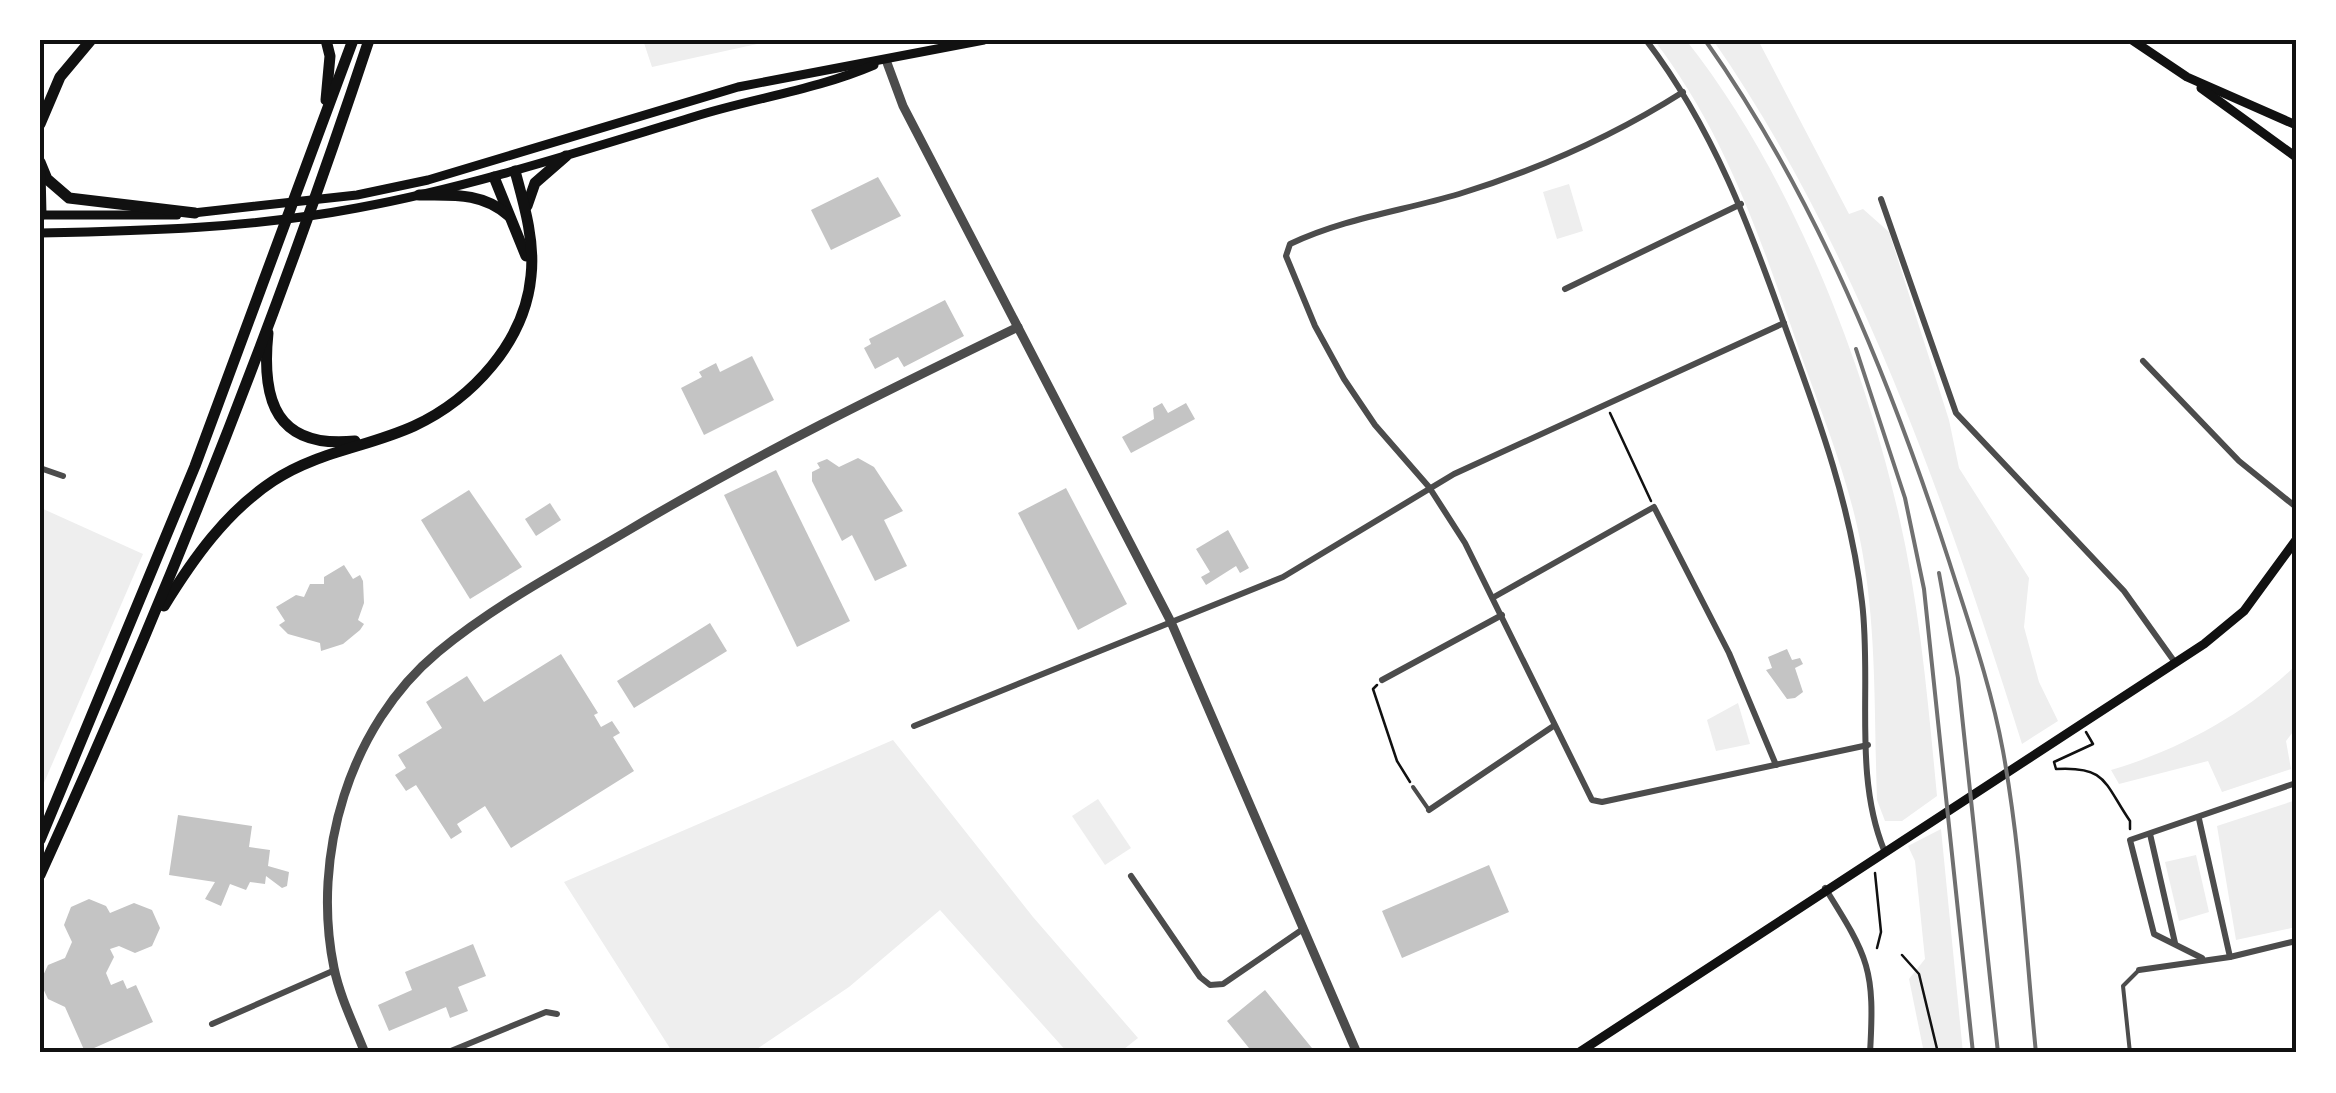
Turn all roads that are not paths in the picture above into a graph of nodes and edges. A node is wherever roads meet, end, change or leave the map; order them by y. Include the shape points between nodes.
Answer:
1 (91, 40) edge
2 (326, 40) edge
3 (353, 40) edge
4 (369, 40) edge
5 (984, 40) edge
6 (1646, 40) edge
7 (2132, 40) edge
8 (886, 60) junction
9 (2186, 77) junction
10 (1683, 92) junction
11 (324, 122) junction
12 (40, 124) edge
13 (2296, 125) edge
14 (566, 156) junction
15 (2296, 157) edge
16 (504, 160) junction
17 (40, 164) edge
18 (516, 171) junction
19 (494, 177) junction
20 (419, 195) junction
21 (1882, 199) dead end
22 (1741, 204) junction
23 (195, 213) junction
24 (526, 215) junction
25 (40, 216) edge
26 (511, 218) junction
27 (40, 233) edge
28 (532, 277) junction
29 (1565, 289) dead end
30 (270, 318) junction
31 (1784, 322) junction
32 (1018, 327) junction
33 (2143, 360) dead end
34 (384, 436) junction
35 (40, 468) edge
36 (63, 476) dead end
37 (1429, 487) junction
38 (2296, 507) edge
39 (2296, 540) edge
40 (1494, 597) junction
41 (1502, 615) junction
42 (1171, 622) junction
43 (148, 631) junction
44 (2174, 661) junction
45 (1382, 680) road end
46 (914, 726) dead end
47 (1552, 727) junction
48 (1868, 745) junction
49 (1776, 766) junction
50 (2296, 783) edge
51 (1413, 787) road end
52 (1429, 810) joint
53 (2199, 819) junction
54 (2150, 834) junction
55 (40, 840) edge
56 (1884, 850) junction
57 (40, 875) edge
58 (1130, 876) dead end
59 (1826, 888) junction
60 (1304, 929) junction
61 (2296, 940) edge
62 (2175, 944) junction
63 (2230, 957) junction
64 (2202, 958) junction
65 (335, 970) junction
66 (2139, 970) joint
67 (557, 1014) dead end
68 (212, 1024) dead end
69 (365, 1053) edge
70 (446, 1053) edge
71 (1356, 1053) edge
72 (1578, 1053) edge
73 (1870, 1053) edge
74 (2130, 1053) edge

1 - 12 highway via 60,77
2 - 11 highway
3 - 11 highway
4 - 30 highway
5 - 8 main road
6 - 10 street
7 - 9 main road
8 - 14 main road via 838,80
8 - 16 main road via 720,92
8 - 32 street via 903,106
9 - 13 main road
9 - 15 main road
10 - 22 street
10 - 37 street via 1582,150 1459,194 1326,227 1285,249 1344,379
11 - 55 highway via 195,466
14 - 18 main road
14 - 24 highway via 535,183
16 - 18 main road
16 - 19 main road
16 - 23 main road via 357,195
17 - 23 highway via 57,192 69,198
17 - 25 highway
18 - 19 main road
18 - 24 highway
19 - 20 main road
19 - 26 highway
20 - 26 highway via 483,200
20 - 27 main road via 252,222
21 - 44 street via 1956,414 2124,590
22 - 29 street
22 - 31 street
23 - 25 main road
24 - 28 highway
26 - 28 highway
28 - 34 highway via 516,327 492,366 444,410
30 - 34 highway via 265,364 280,420 318,442
30 - 43 highway
31 - 37 street
31 - 48 street via 1856,552
32 - 42 street
32 - 65 street via 666,508 437,654 379,723 342,800 328,890
33 - 38 street via 2239,461
34 - 43 highway via 305,462 239,506
35 - 36 street
37 - 40 street
37 - 42 street via 1312,564
39 - 44 main road via 2244,611
40 - 41 street
40 - 49 street via 1654,507
41 - 45 street
41 - 47 street
42 - 46 street
42 - 60 street
43 - 57 highway
44 - 56 main road
47 - 49 street via 1592,800 1602,802
47 - 52 street
48 - 49 street
48 - 56 street via 1872,820
50 - 53 street
51 - 52 lane
53 - 54 street
53 - 63 street
54 - 62 street
54 - 62 street via 2130,840 2154,934
56 - 59 main road
58 - 60 street via 1210,985 1223,984
59 - 72 main road
59 - 73 street via 1869,965
60 - 71 street
61 - 63 street
62 - 64 street
63 - 64 street
64 - 66 street
65 - 68 street
65 - 69 street
66 - 74 lane via 2123,986
67 - 70 street via 546,1012

